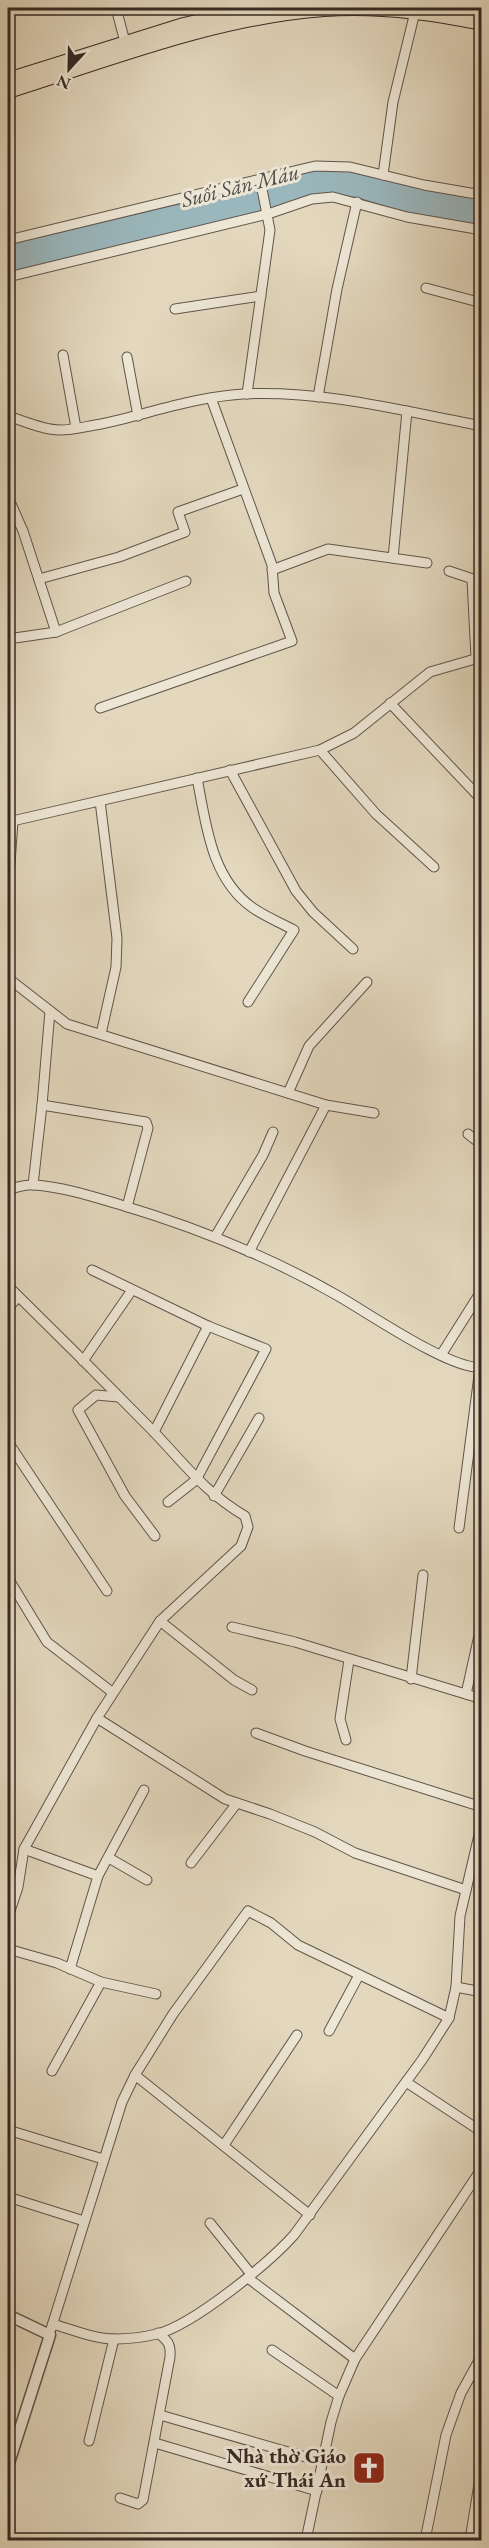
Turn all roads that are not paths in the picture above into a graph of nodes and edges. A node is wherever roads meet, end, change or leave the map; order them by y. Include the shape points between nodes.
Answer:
1 (116, 8) edge
2 (256, 8) edge
3 (297, 10) edge
4 (415, 12) junction
5 (482, 23) edge
6 (125, 42) junction
7 (8, 80) edge
8 (8, 92) edge
9 (383, 175) junction
10 (260, 179) junction
11 (482, 195) edge
12 (357, 202) junction
13 (268, 214) junction
14 (482, 230) edge
15 (8, 240) edge
16 (8, 277) edge
17 (426, 288) dead end
18 (261, 296) junction
19 (482, 303) edge
20 (176, 309) dead end
21 (63, 356) dead end
22 (127, 357) dead end
23 (247, 394) junction
24 (318, 397) junction
25 (211, 398) junction
26 (407, 411) junction
27 (8, 416) edge
28 (138, 416) junction
29 (482, 426) edge
30 (76, 428) junction
31 (243, 489) junction
32 (8, 497) edge
33 (18, 520) junction
34 (8, 522) edge
35 (393, 558) junction
36 (427, 563) dead end
37 (272, 570) junction
38 (449, 572) dead end
39 (39, 579) junction
40 (186, 580) dead end
41 (477, 581) edge
42 (56, 632) junction
43 (8, 639) edge
44 (479, 658) edge
45 (390, 703) junction
46 (100, 708) dead end
47 (320, 750) junction
48 (230, 770) junction
49 (196, 778) junction
50 (482, 800) edge
51 (100, 801) junction
52 (10, 822) edge
53 (434, 867) dead end
54 (8, 891) edge
55 (354, 949) dead end
56 (8, 978) edge
57 (367, 982) dead end
58 (248, 1002) dead end
59 (50, 1011) junction
60 (100, 1034) junction
61 (288, 1093) junction
62 (42, 1105) junction
63 (326, 1105) junction
64 (374, 1113) dead end
65 (273, 1132) dead end
66 (468, 1134) dead end
67 (482, 1145) edge
68 (33, 1185) junction
69 (8, 1189) edge
70 (127, 1207) junction
71 (215, 1237) junction
72 (249, 1252) junction
73 (92, 1270) dead end
74 (8, 1286) edge
75 (132, 1290) junction
76 (482, 1290) edge
77 (18, 1297) junction
78 (8, 1308) edge
79 (208, 1326) junction
80 (441, 1355) junction
81 (83, 1361) junction
82 (481, 1368) edge
83 (119, 1397) junction
84 (259, 1418) dead end
85 (154, 1431) junction
86 (8, 1442) edge
87 (196, 1480) junction
88 (214, 1496) junction
89 (168, 1502) dead end
90 (459, 1528) dead end
91 (155, 1536) dead end
92 (423, 1575) dead end
93 (8, 1578) edge
94 (107, 1591) dead end
95 (160, 1621) junction
96 (482, 1622) edge
97 (232, 1627) dead end
98 (349, 1660) junction
99 (411, 1679) junction
100 (252, 1690) dead end
101 (112, 1692) junction
102 (466, 1694) junction
103 (482, 1699) edge
104 (97, 1718) junction
105 (256, 1733) dead end
106 (346, 1740) dead end
107 (144, 1790) dead end
108 (237, 1803) junction
109 (482, 1807) edge
110 (482, 1822) edge
111 (24, 1849) junction
112 (109, 1858) junction
113 (192, 1863) dead end
114 (98, 1876) junction
115 (147, 1880) dead end
116 (466, 1890) junction
117 (8, 1917) edge
118 (8, 1949) edge
119 (70, 1969) junction
120 (359, 1975) junction
121 (102, 1982) junction
122 (456, 1987) junction
123 (482, 1992) edge
124 (156, 1994) dead end
125 (449, 2018) junction
126 (329, 2031) dead end
127 (297, 2035) dead end
128 (52, 2071) dead end
129 (135, 2075) junction
130 (406, 2082) junction
131 (8, 2130) edge
132 (482, 2132) edge
133 (224, 2145) junction
134 (103, 2159) junction
135 (482, 2168) edge
136 (8, 2197) edge
137 (310, 2215) junction
138 (84, 2221) junction
139 (210, 2223) dead end
140 (250, 2276) junction
141 (8, 2314) edge
142 (51, 2329) junction
143 (158, 2333) junction
144 (114, 2339) junction
145 (272, 2350) dead end
146 (482, 2355) edge
147 (355, 2359) junction
148 (339, 2396) junction
149 (160, 2415) junction
150 (89, 2441) dead end
151 (155, 2443) junction
152 (323, 2462) junction
153 (482, 2465) edge
154 (8, 2466) edge
155 (317, 2491) junction
156 (120, 2498) dead end
157 (306, 2541) edge
158 (425, 2541) edge
159 (470, 2541) edge

1 - 6 street
2 - 6 main road
3 - 4 main road via 362,8
3 - 8 main road via 190,34
4 - 5 main road
4 - 9 street via 393,102
6 - 7 main road
9 - 10 street via 350,167 315,166
9 - 11 street
10 - 13 street
10 - 15 street
12 - 13 street via 333,197 312,199
12 - 14 street via 407,217
12 - 24 street via 336,289
13 - 16 street
13 - 18 street via 270,230
17 - 19 street
18 - 20 street
18 - 23 street
21 - 30 street
22 - 28 street
23 - 24 street
23 - 25 street
24 - 26 street
25 - 28 street
25 - 31 street
26 - 29 street
26 - 35 street
27 - 30 street via 50,429
28 - 30 street
31 - 37 street
31 - 39 street via 178,512 185,532 119,557
32 - 33 street
33 - 34 street
33 - 39 street
35 - 36 street
35 - 37 street via 328,549
37 - 46 street via 274,593 292,641
38 - 41 street
39 - 42 street
40 - 42 street
41 - 44 street
42 - 43 street
44 - 45 street via 430,672
45 - 47 street via 354,733
45 - 50 street
47 - 48 street
47 - 53 street via 376,814
48 - 49 street
48 - 55 street via 296,891
49 - 51 street
49 - 58 street via 208,834 224,878 254,908 294,930
51 - 52 street
51 - 60 street via 117,938 116,967
52 - 54 street
56 - 59 street
57 - 61 street via 309,1046
59 - 60 street via 67,1024
59 - 62 street
60 - 61 street
61 - 63 street
62 - 68 street
62 - 70 street via 146,1122 148,1128
63 - 64 street
63 - 72 street
65 - 71 street
66 - 67 street
68 - 69 street
68 - 70 street via 81,1193
70 - 71 street
71 - 72 street
72 - 80 street via 338,1296
73 - 75 street
74 - 77 street
75 - 79 street
75 - 81 street
76 - 80 street
77 - 78 street
77 - 81 street
79 - 85 street
79 - 87 street via 266,1349
80 - 82 street via 471,1368
81 - 83 street
82 - 90 street
83 - 85 street
83 - 91 street via 96,1395 78,1410 125,1496
84 - 88 street
85 - 87 street
86 - 94 street
87 - 88 street
87 - 89 street
88 - 95 street via 245,1516 248,1527 241,1546
92 - 99 street
93 - 101 street via 47,1642
95 - 100 street
95 - 101 street
96 - 102 street
97 - 98 street
98 - 99 street
98 - 106 street via 340,1719
99 - 102 street
101 - 104 street
102 - 103 street
104 - 108 street
104 - 111 street
105 - 109 street
107 - 112 street
108 - 113 street
108 - 116 street via 315,1832 355,1853
110 - 116 street
111 - 114 street
111 - 117 street
112 - 114 street
112 - 115 street
114 - 119 street
116 - 122 street via 460,1916
118 - 119 street
119 - 121 street
120 - 125 street
120 - 126 street
120 - 129 street via 298,1945 248,1911
121 - 124 street
121 - 128 street
122 - 123 street
122 - 125 street
125 - 130 street
127 - 133 street
129 - 133 street
129 - 134 street
130 - 132 street
130 - 137 street
131 - 134 street
133 - 137 street
134 - 138 street
135 - 147 street
136 - 138 street
137 - 140 street via 281,2250
138 - 142 street
139 - 140 street
140 - 143 street via 183,2322
140 - 147 street
141 - 142 street
142 - 144 street
142 - 154 street
143 - 144 street
143 - 149 street via 170,2347
144 - 150 street
145 - 148 street
146 - 158 street via 461,2393 446,2435
147 - 148 street
148 - 152 street
149 - 151 street
149 - 152 street
151 - 155 street
151 - 156 street via 143,2500 138,2504
152 - 155 street
153 - 159 street
155 - 157 street

